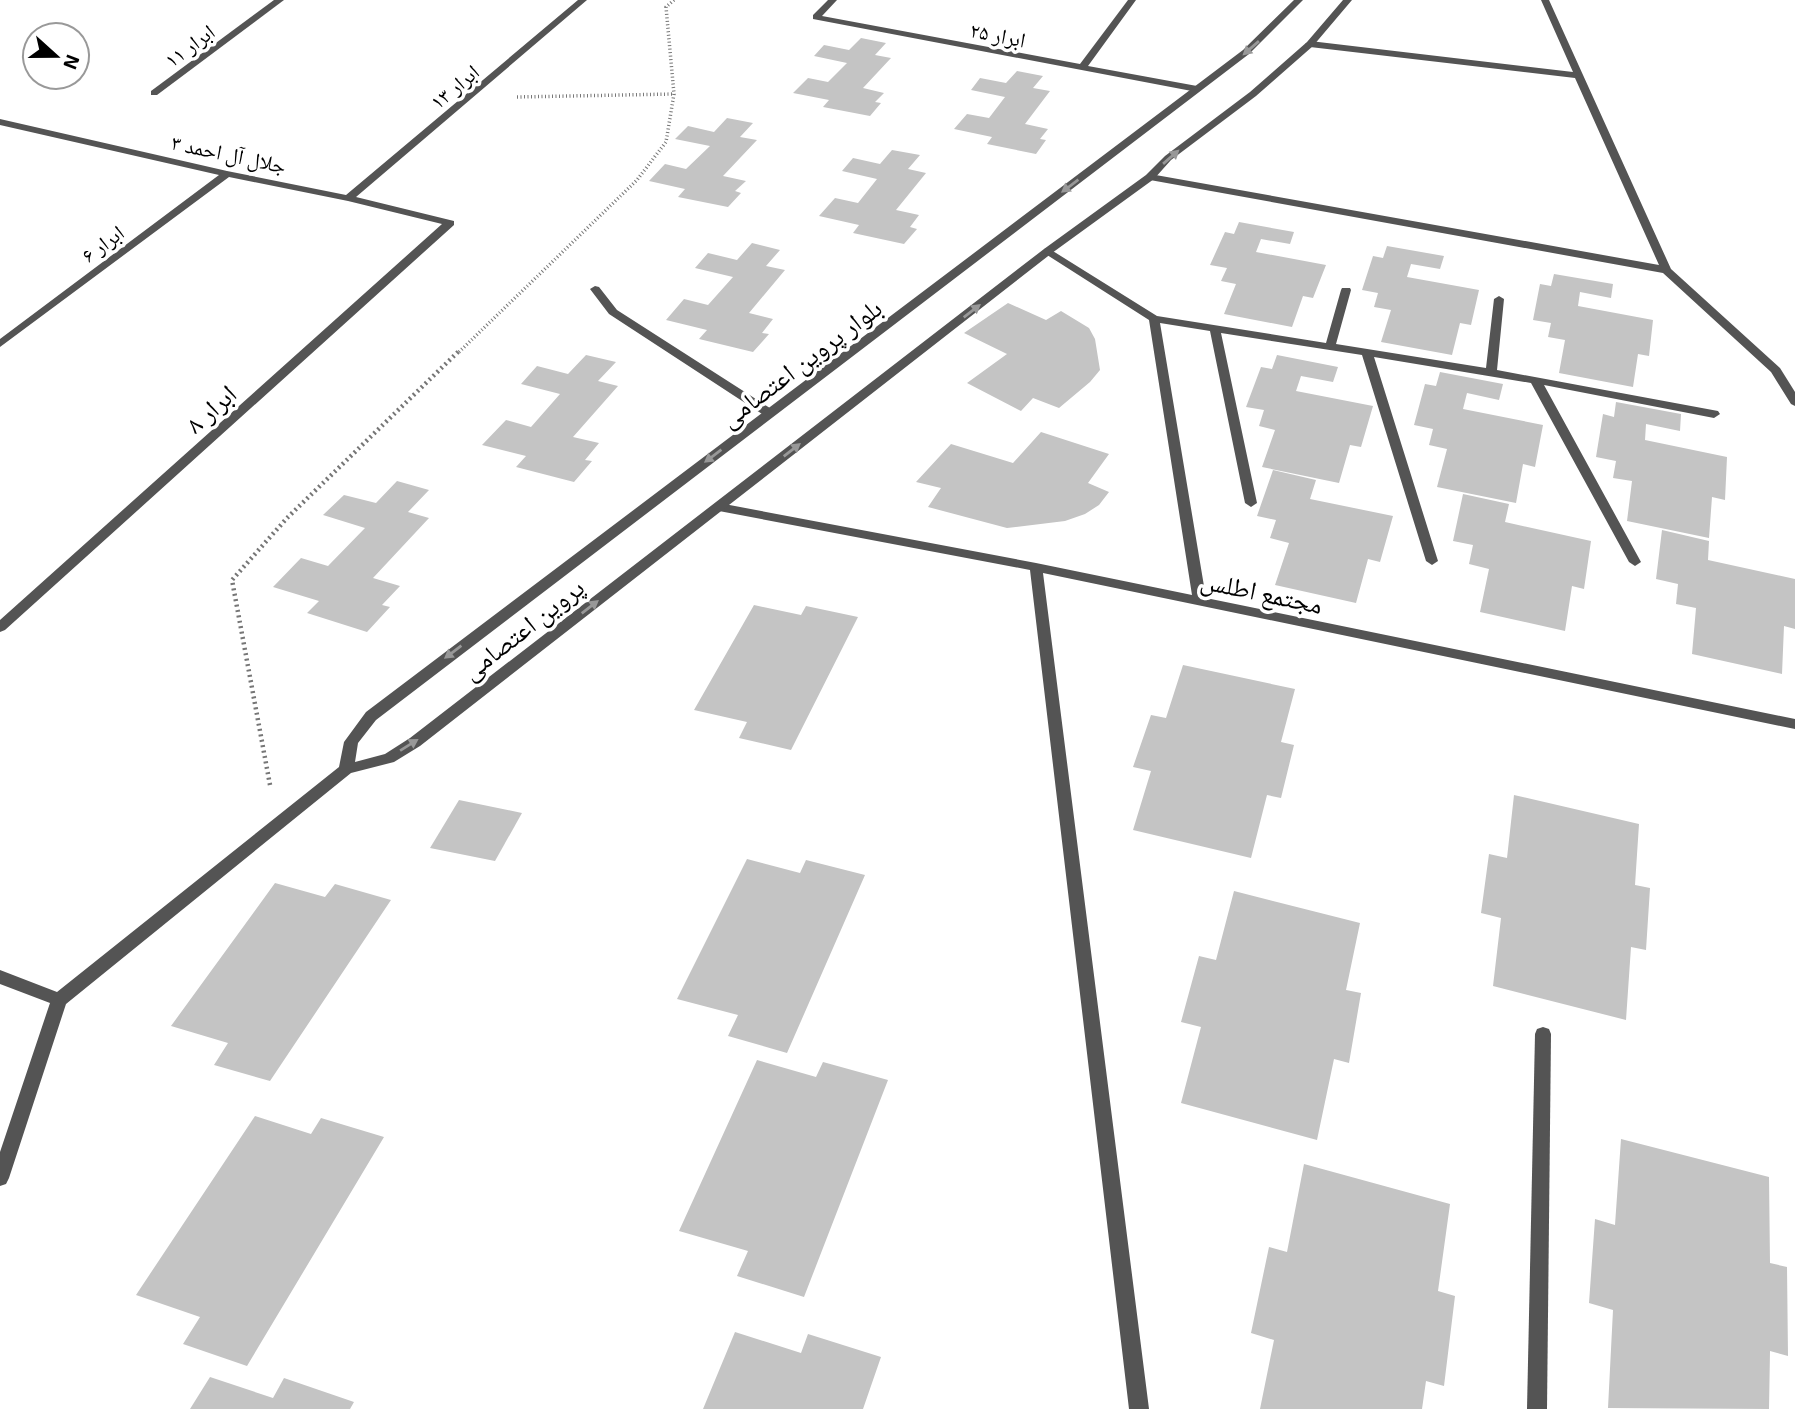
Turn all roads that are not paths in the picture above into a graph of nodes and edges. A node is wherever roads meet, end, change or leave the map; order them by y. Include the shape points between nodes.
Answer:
1 (280, 0) edge
2 (583, 0) edge
3 (833, 0) edge
4 (1132, 0) edge
5 (1300, 0) edge
6 (1348, 0) edge
7 (1545, 0) edge
8 (1310, 44) junction
9 (1082, 67) junction
10 (1579, 76) junction
11 (1197, 89) junction
12 (154, 93) dead end
13 (2, 124) edge
14 (227, 174) junction
15 (1150, 177) junction
16 (348, 198) junction
17 (450, 223) joint
18 (1048, 251) junction
19 (1666, 270) junction
20 (595, 289) dead end
21 (1346, 290) dead end
22 (1499, 299) dead end
23 (1154, 318) junction
24 (1215, 329) junction
25 (0, 344) edge
26 (1330, 347) junction
27 (1367, 353) junction
28 (1491, 372) junction
29 (1536, 382) junction
30 (1795, 402) edge
31 (769, 413) junction
32 (1714, 414) dead end
33 (1251, 503) dead end
34 (719, 507) junction
35 (1433, 561) dead end
36 (1635, 562) dead end
37 (1036, 567) junction
38 (1200, 601) junction
39 (0, 627) edge
40 (1795, 724) edge
41 (346, 769) junction
42 (0, 977) edge
43 (59, 1000) junction
44 (1543, 1034) dead end
45 (0, 1178) edge
46 (1139, 1409) edge
47 (1536, 1409) edge

1 - 12 street, ابرار ۱۱
2 - 16 street, ابرار ۱۳
3 - 9 street, ابرار ۲۵ via 816,17
4 - 9 street
5 -> 11 street, بلوار پروین اعتصامی via 1247,52
6 - 8 street
7 - 10 street
8 - 10 street
15 -> 8 street
9 - 11 street, ابرار ۲۵
10 - 19 street
11 -> 31 street, بلوار پروین اعتصامی
13 - 14 street, جلال آل احمد ۳
14 - 16 street, جلال آل احمد ۳
14 - 25 street, ابرار ۶
15 - 18 street
15 - 19 street
16 - 17 street, جلال آل احمد ۳
17 - 39 street, ابرار ۸
18 - 23 street
34 -> 18 street
19 - 30 street via 1776,370
20 - 31 street via 613,312
21 - 26 street
22 - 28 street
23 - 24 street
23 - 38 street
24 - 26 street
24 - 33 street
26 - 27 street
27 - 28 street
27 - 35 street
28 - 29 street
29 - 32 street
29 - 36 street
31 -> 41 street, بلوار پروین اعتصامی via 371,716 351,742
34 - 37 street, مجتمع اطلس
41 -> 34 street, پروین اعتصامی via 388,758 415,742
37 - 38 street, مجتمع اطلس
37 - 46 street
38 - 40 street, مجتمع اطلس
41 - 43 street
42 - 43 street
43 - 45 street
44 - 47 street

